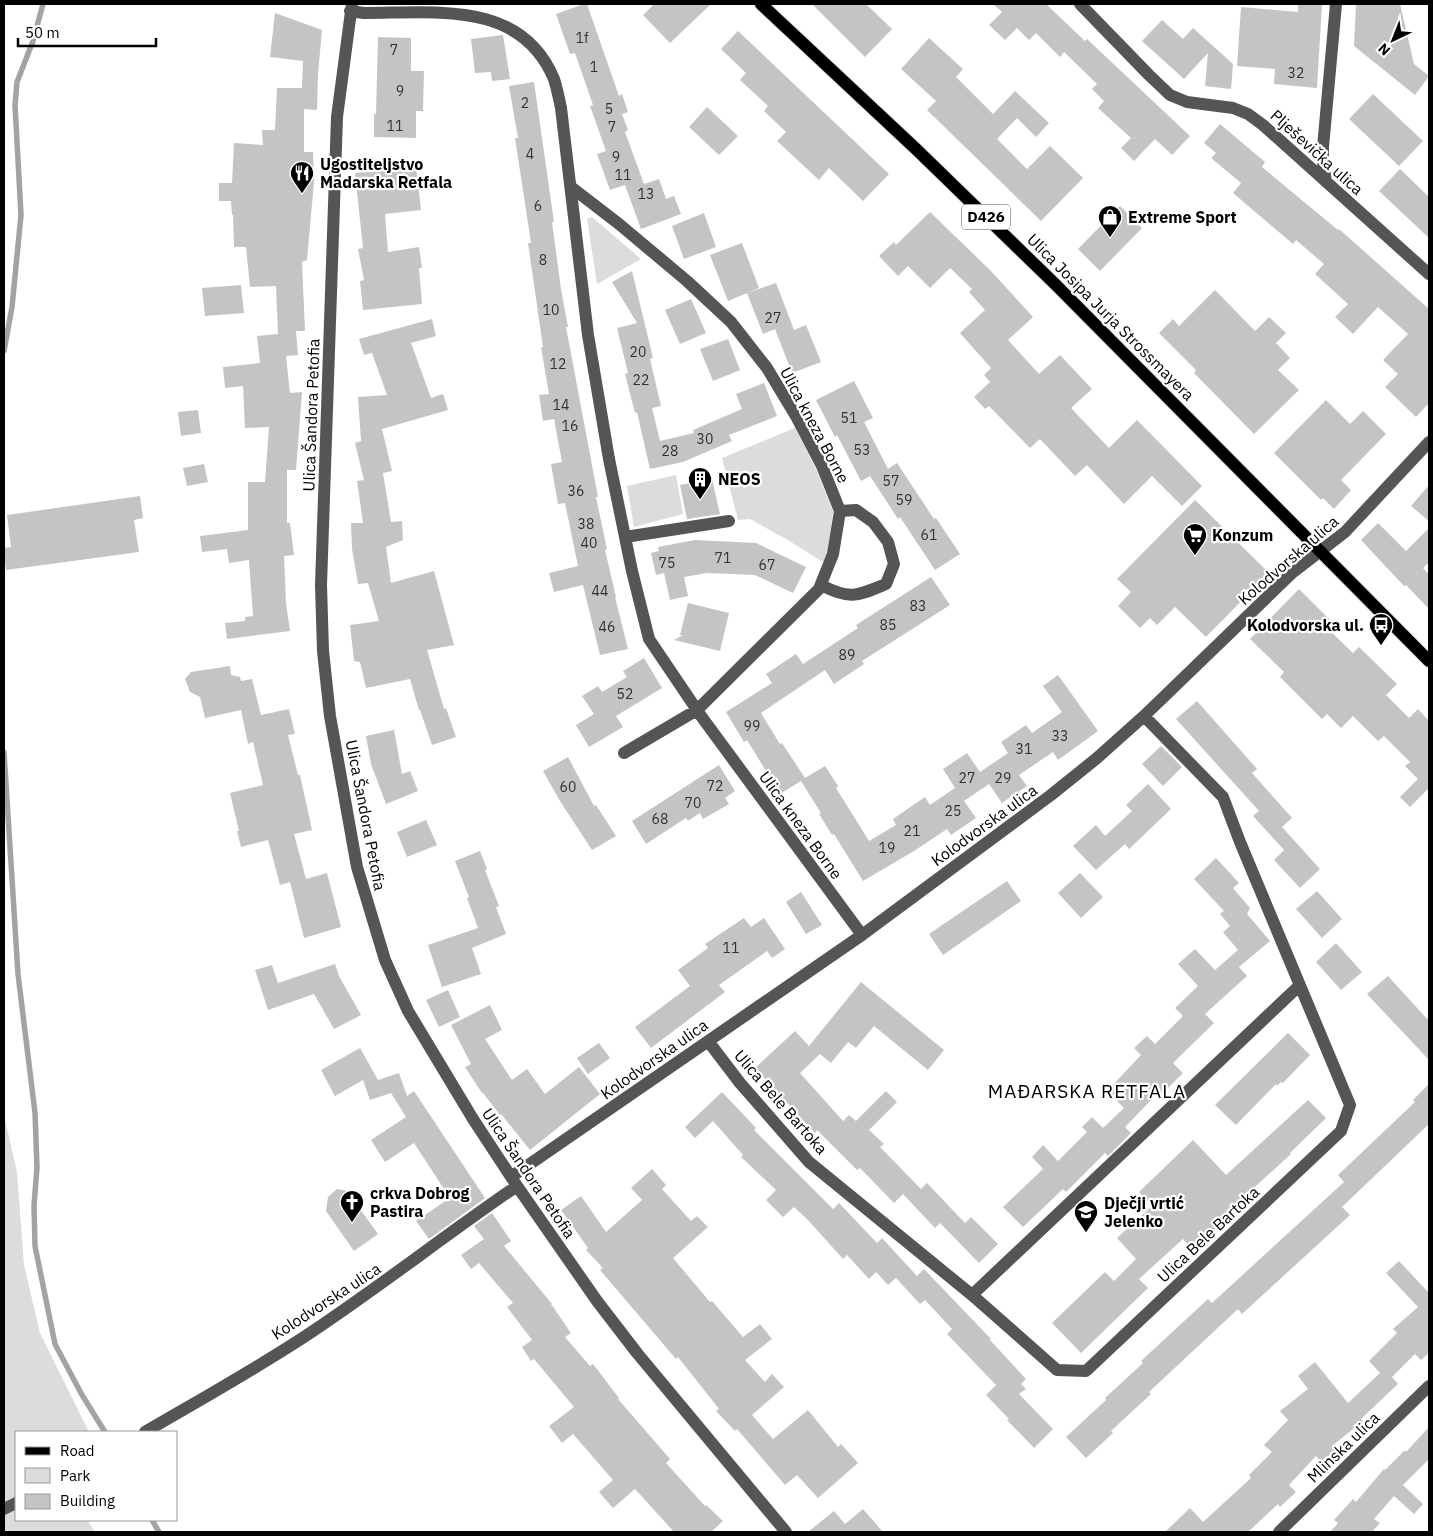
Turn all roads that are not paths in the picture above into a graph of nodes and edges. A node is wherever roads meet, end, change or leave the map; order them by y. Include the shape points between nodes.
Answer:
1 (761, 4) edge
2 (1080, 4) edge
3 (1336, 4) edge
4 (351, 7) edge
5 (1326, 182) junction
6 (571, 187) junction
7 (1429, 274) edge
8 (1429, 442) edge
9 (840, 511) junction
10 (728, 521) dead end
11 (625, 537) junction
12 (1321, 552) junction
13 (821, 585) junction
14 (1429, 661) edge
15 (697, 710) junction
16 (1144, 716) junction
17 (624, 753) dead end
18 (862, 935) junction
19 (1300, 985) junction
20 (708, 1041) junction
21 (514, 1182) junction
22 (972, 1295) junction
23 (1429, 1386) edge
24 (147, 1431) edge
25 (786, 1532) edge
26 (1279, 1532) edge

1 - 12 main road, Ulica Josipa Jurja Strossmayera / D426 via 1056,285
2 - 5 street, Plješevička ulica via 1170,94 1187,102 1232,108 1248,114
3 - 5 street via 1323,147
4 - 6 street, Ulica kneza Borne via 386,13 452,11 490,17 530,40 544,58 554,80 561,108
4 - 21 street, Ulica Šandora Petofia via 337,117 321,585 323,651 330,716 357,867 385,960 408,1011
5 - 7 street, Plješevička ulica
6 - 9 street, Ulica kneza Borne via 657,256 731,322 767,368 797,418 822,466
6 - 11 street, Ulica kneza Borne via 588,335
8 - 12 street, Kolodvorska ulica via 1345,532
9 - 13 street via 833,554
9 - 13 street via 856,510 873,522 888,542 894,564 886,584 857,596
10 - 11 street
11 - 15 street, Ulica kneza Borne via 649,639
12 - 14 main road, Ulica Josipa Jurja Strossmayera / D426
12 - 16 street, Kolodvorska ulica via 1292,573
13 - 15 street
15 - 17 street
15 - 18 street, Ulica kneza Borne
16 - 18 street, Kolodvorska ulica via 1051,795
16 - 19 street, Ulica Bele Bartoka via 1223,797
18 - 20 street, Kolodvorska ulica
19 - 22 street
19 - 22 street, Ulica Bele Bartoka via 1350,1105 1341,1131 1086,1371 1057,1370
20 - 21 street, Kolodvorska ulica
20 - 22 street, Ulica Bele Bartoka via 809,1162
21 - 24 street, Kolodvorska ulica via 396,1275 302,1338
21 - 25 street, Ulica Šandora Petofia via 631,1346
23 - 26 street, Mlinska ulica

